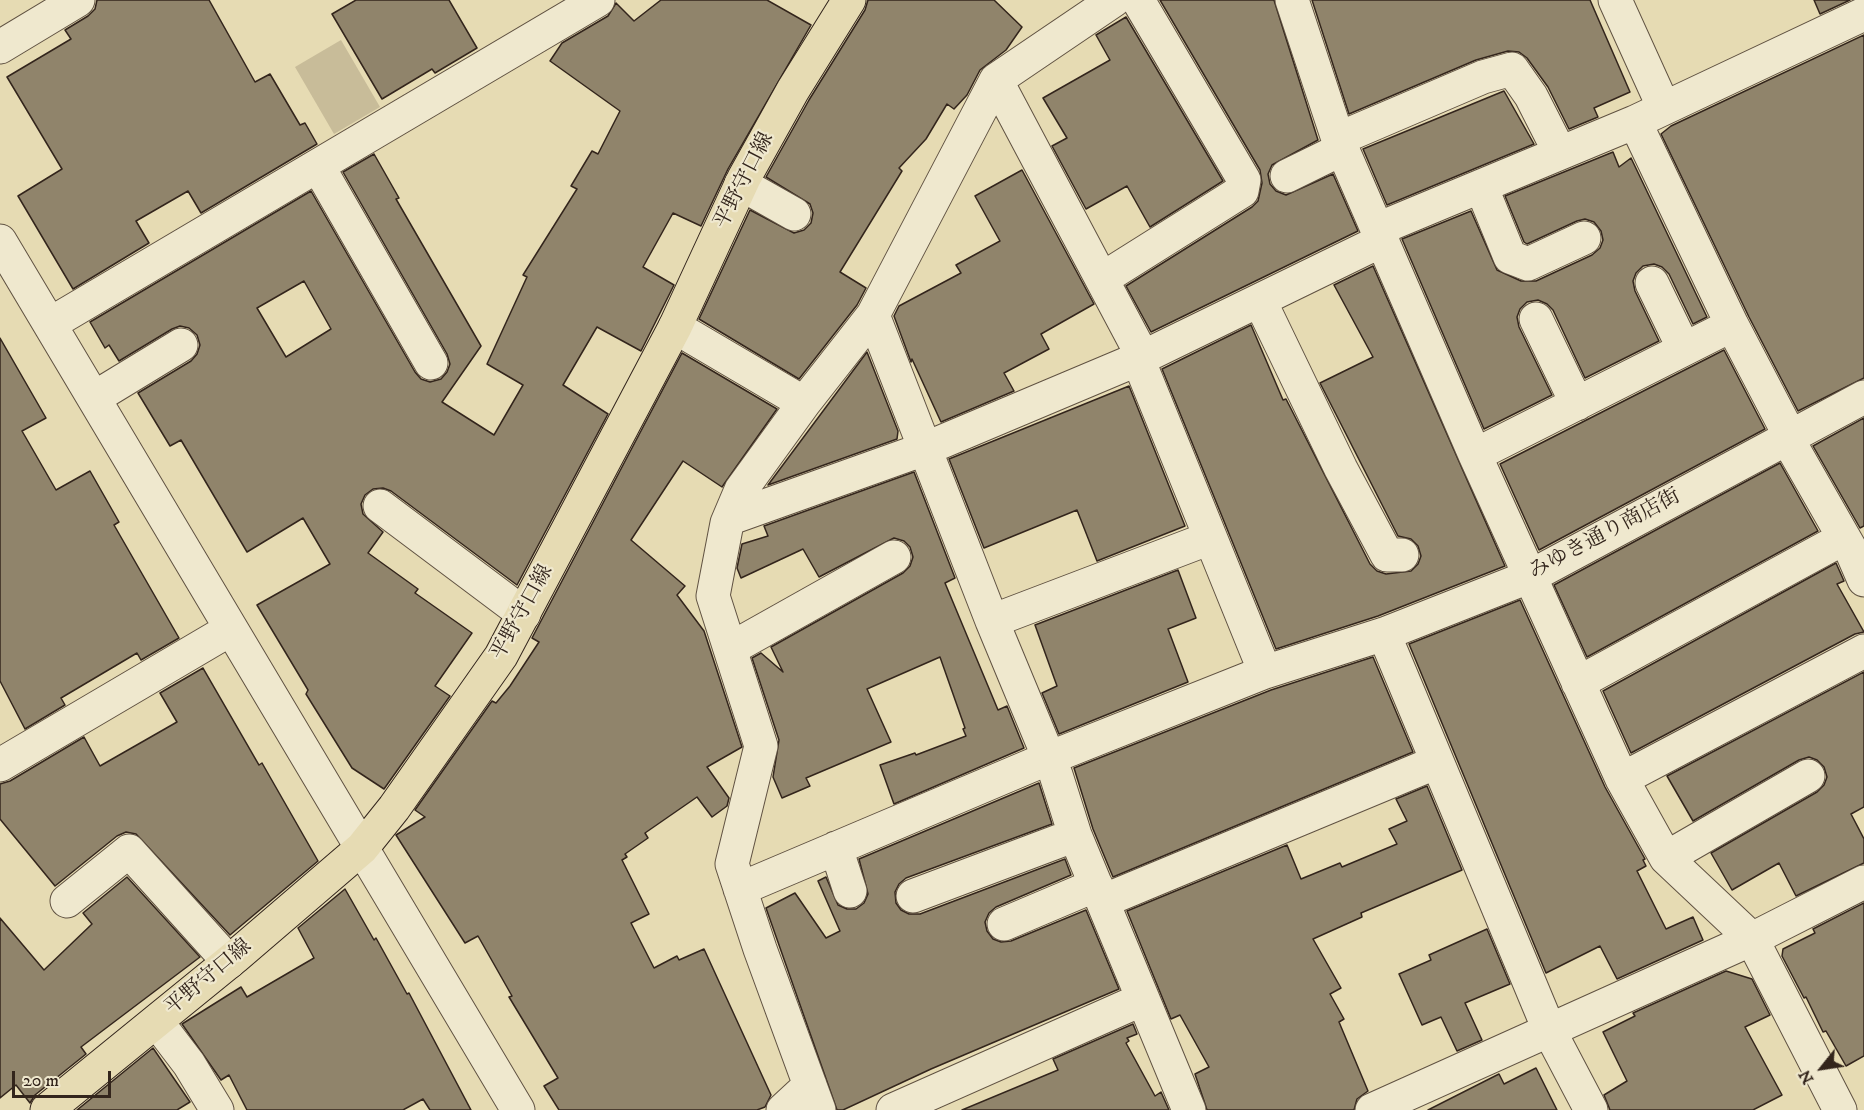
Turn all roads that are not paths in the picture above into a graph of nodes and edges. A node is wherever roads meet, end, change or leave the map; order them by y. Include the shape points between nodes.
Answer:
1 (78, 0) edge
2 (598, 0) edge
3 (1114, 0) edge
4 (1138, 0) edge
5 (1292, 0) edge
6 (1615, 0) edge
7 (847, 1) edge
8 (1864, 14) edge
9 (0, 47) edge
10 (996, 80) junction
11 (1664, 108) junction
12 (1635, 122) junction
13 (1340, 144) junction
14 (1560, 153) junction
15 (318, 166) junction
16 (1287, 176) dead end
17 (741, 184) junction
18 (1481, 186) junction
19 (794, 214) dead end
20 (1381, 234) junction
21 (1584, 238) dead end
22 (0, 241) edge
23 (1102, 279) junction
24 (1652, 283) dead end
25 (1260, 302) junction
26 (873, 315) junction
27 (1536, 319) dead end
28 (50, 324) junction
29 (1732, 325) junction
30 (675, 327) junction
31 (182, 345) dead end
32 (1684, 349) junction
33 (1141, 358) junction
34 (431, 363) dead end
35 (1864, 397) edge
36 (94, 398) junction
37 (804, 403) junction
38 (1577, 404) junction
39 (1788, 437) junction
40 (927, 448) junction
41 (1475, 455) junction
42 (380, 506) dead end
43 (731, 518) junction
44 (1210, 538) junction
45 (1853, 544) edge
46 (1402, 555) dead end
47 (894, 556) dead end
48 (1531, 576) junction
49 (1864, 580) edge
50 (524, 614) junction
51 (992, 621) junction
52 (231, 629) junction
53 (1384, 634) junction
54 (730, 649) junction
55 (1864, 651) edge
56 (1265, 672) junction
57 (1578, 683) junction
58 (1049, 758) junction
59 (1437, 762) junction
60 (0, 765) edge
61 (1808, 776) dead end
62 (1622, 779) junction
63 (1075, 834) junction
64 (362, 848) junction
65 (836, 848) junction
66 (1666, 858) junction
67 (1864, 882) edge
68 (740, 889) junction
69 (850, 891) dead end
70 (1099, 893) junction
71 (913, 896) dead end
72 (67, 901) dead end
73 (1004, 924) dead end
74 (1752, 939) junction
75 (229, 962) junction
76 (1143, 999) junction
77 (157, 1022) junction
78 (1550, 1032) junction
79 (814, 1098) edge
80 (47, 1110) edge
81 (217, 1110) edge
82 (518, 1110) edge
83 (783, 1110) edge
84 (893, 1110) edge
85 (1189, 1110) edge
86 (1372, 1110) edge
87 (1591, 1110) edge
88 (1840, 1110) edge

1 - 9 street
2 - 15 street
3 - 10 street
4 - 23 street via 1244,180 1242,191
5 - 13 street
6 - 11 street
7 - 17 main road, 平野守口線
8 - 11 street
10 - 23 street
10 - 26 street
11 - 12 street
12 - 14 street
12 - 29 street
13 - 14 street via 1483,77 1512,69 1531,96
13 - 16 street
13 - 20 street
14 - 18 street
15 - 28 street
15 - 34 street
17 - 19 street
17 - 30 main road, 平野守口線
18 - 20 street
18 - 21 street via 1510,257 1528,264
20 - 25 street
20 - 41 street
22 - 28 street
23 - 33 street
24 - 32 street
25 - 33 street
25 - 46 street via 1341,469 1388,555
26 - 37 street
26 - 40 street
27 - 38 street
28 - 36 street
29 - 32 street
29 - 39 street
30 - 37 street
30 - 50 main road, 平野守口線
31 - 36 street
32 - 38 street
33 - 40 street
33 - 44 street
35 - 39 street, みゆき通り商店街
36 - 52 street
37 - 43 street via 741,490
38 - 41 street
39 - 45 street
39 - 48 street, みゆき通り商店街
40 - 43 street
40 - 51 street
41 - 48 street
42 - 50 street
43 - 54 street via 713,596
44 - 51 street
44 - 56 street
45 - 49 street
45 - 57 street
47 - 54 street
48 - 53 street, みゆき通り商店街
48 - 57 street
50 - 64 main road, 平野守口線 via 501,656
51 - 58 street
52 - 60 street
52 - 64 street
53 - 56 street, みゆき通り商店街
53 - 59 street
54 - 68 street via 761,746 732,864
55 - 62 street
56 - 58 street, みゆき通り商店街
57 - 62 street
58 - 63 street
58 - 65 street, みゆき通り商店街
59 - 70 street
59 - 78 street
61 - 66 street
62 - 66 street
63 - 70 street
63 - 71 street
64 - 75 main road, 平野守口線
64 - 82 street
65 - 68 street, みゆき通り商店街
65 - 69 street
66 - 74 street
67 - 74 street
68 - 79 street
70 - 73 street
70 - 76 street
72 - 75 street via 129,851
74 - 78 street
74 - 88 street
75 - 77 main road, 平野守口線
76 - 84 street
76 - 85 street
77 - 80 main road, 平野守口線
77 - 81 street
78 - 86 street
78 - 87 street
79 - 83 street

